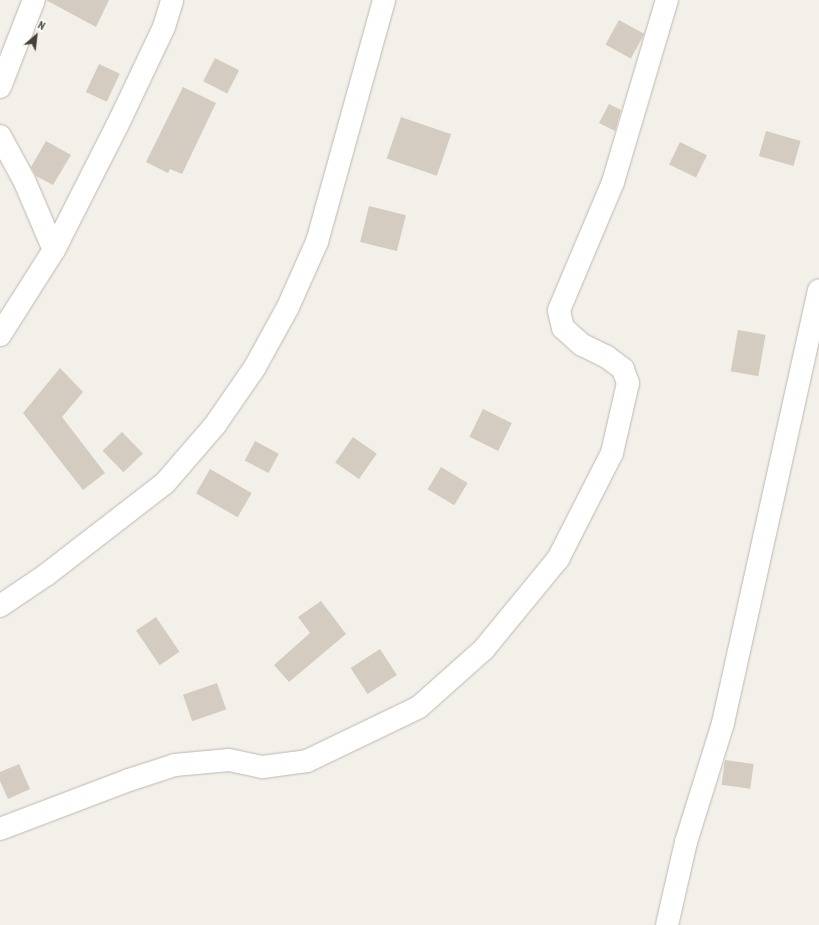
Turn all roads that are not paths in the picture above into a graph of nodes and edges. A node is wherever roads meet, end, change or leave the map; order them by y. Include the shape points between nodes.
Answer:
1 (34, 0) edge
2 (172, 0) edge
3 (384, 0) edge
4 (667, 0) edge
5 (0, 87) edge
6 (0, 136) edge
7 (54, 250) junction
8 (819, 291) edge
9 (0, 335) edge
10 (0, 606) edge
11 (0, 829) edge
12 (667, 925) edge

1 - 5 street
2 - 7 street via 164,27 118,126
3 - 10 street via 317,242 288,307 255,367 215,425 165,482 46,575
4 - 11 street via 613,182 559,310 563,328 582,345 607,357 623,369 628,382 612,453 558,559 484,648 419,707 307,761 263,767 229,760 175,765
6 - 7 street via 24,180
7 - 9 street
8 - 12 street via 723,723 686,842

